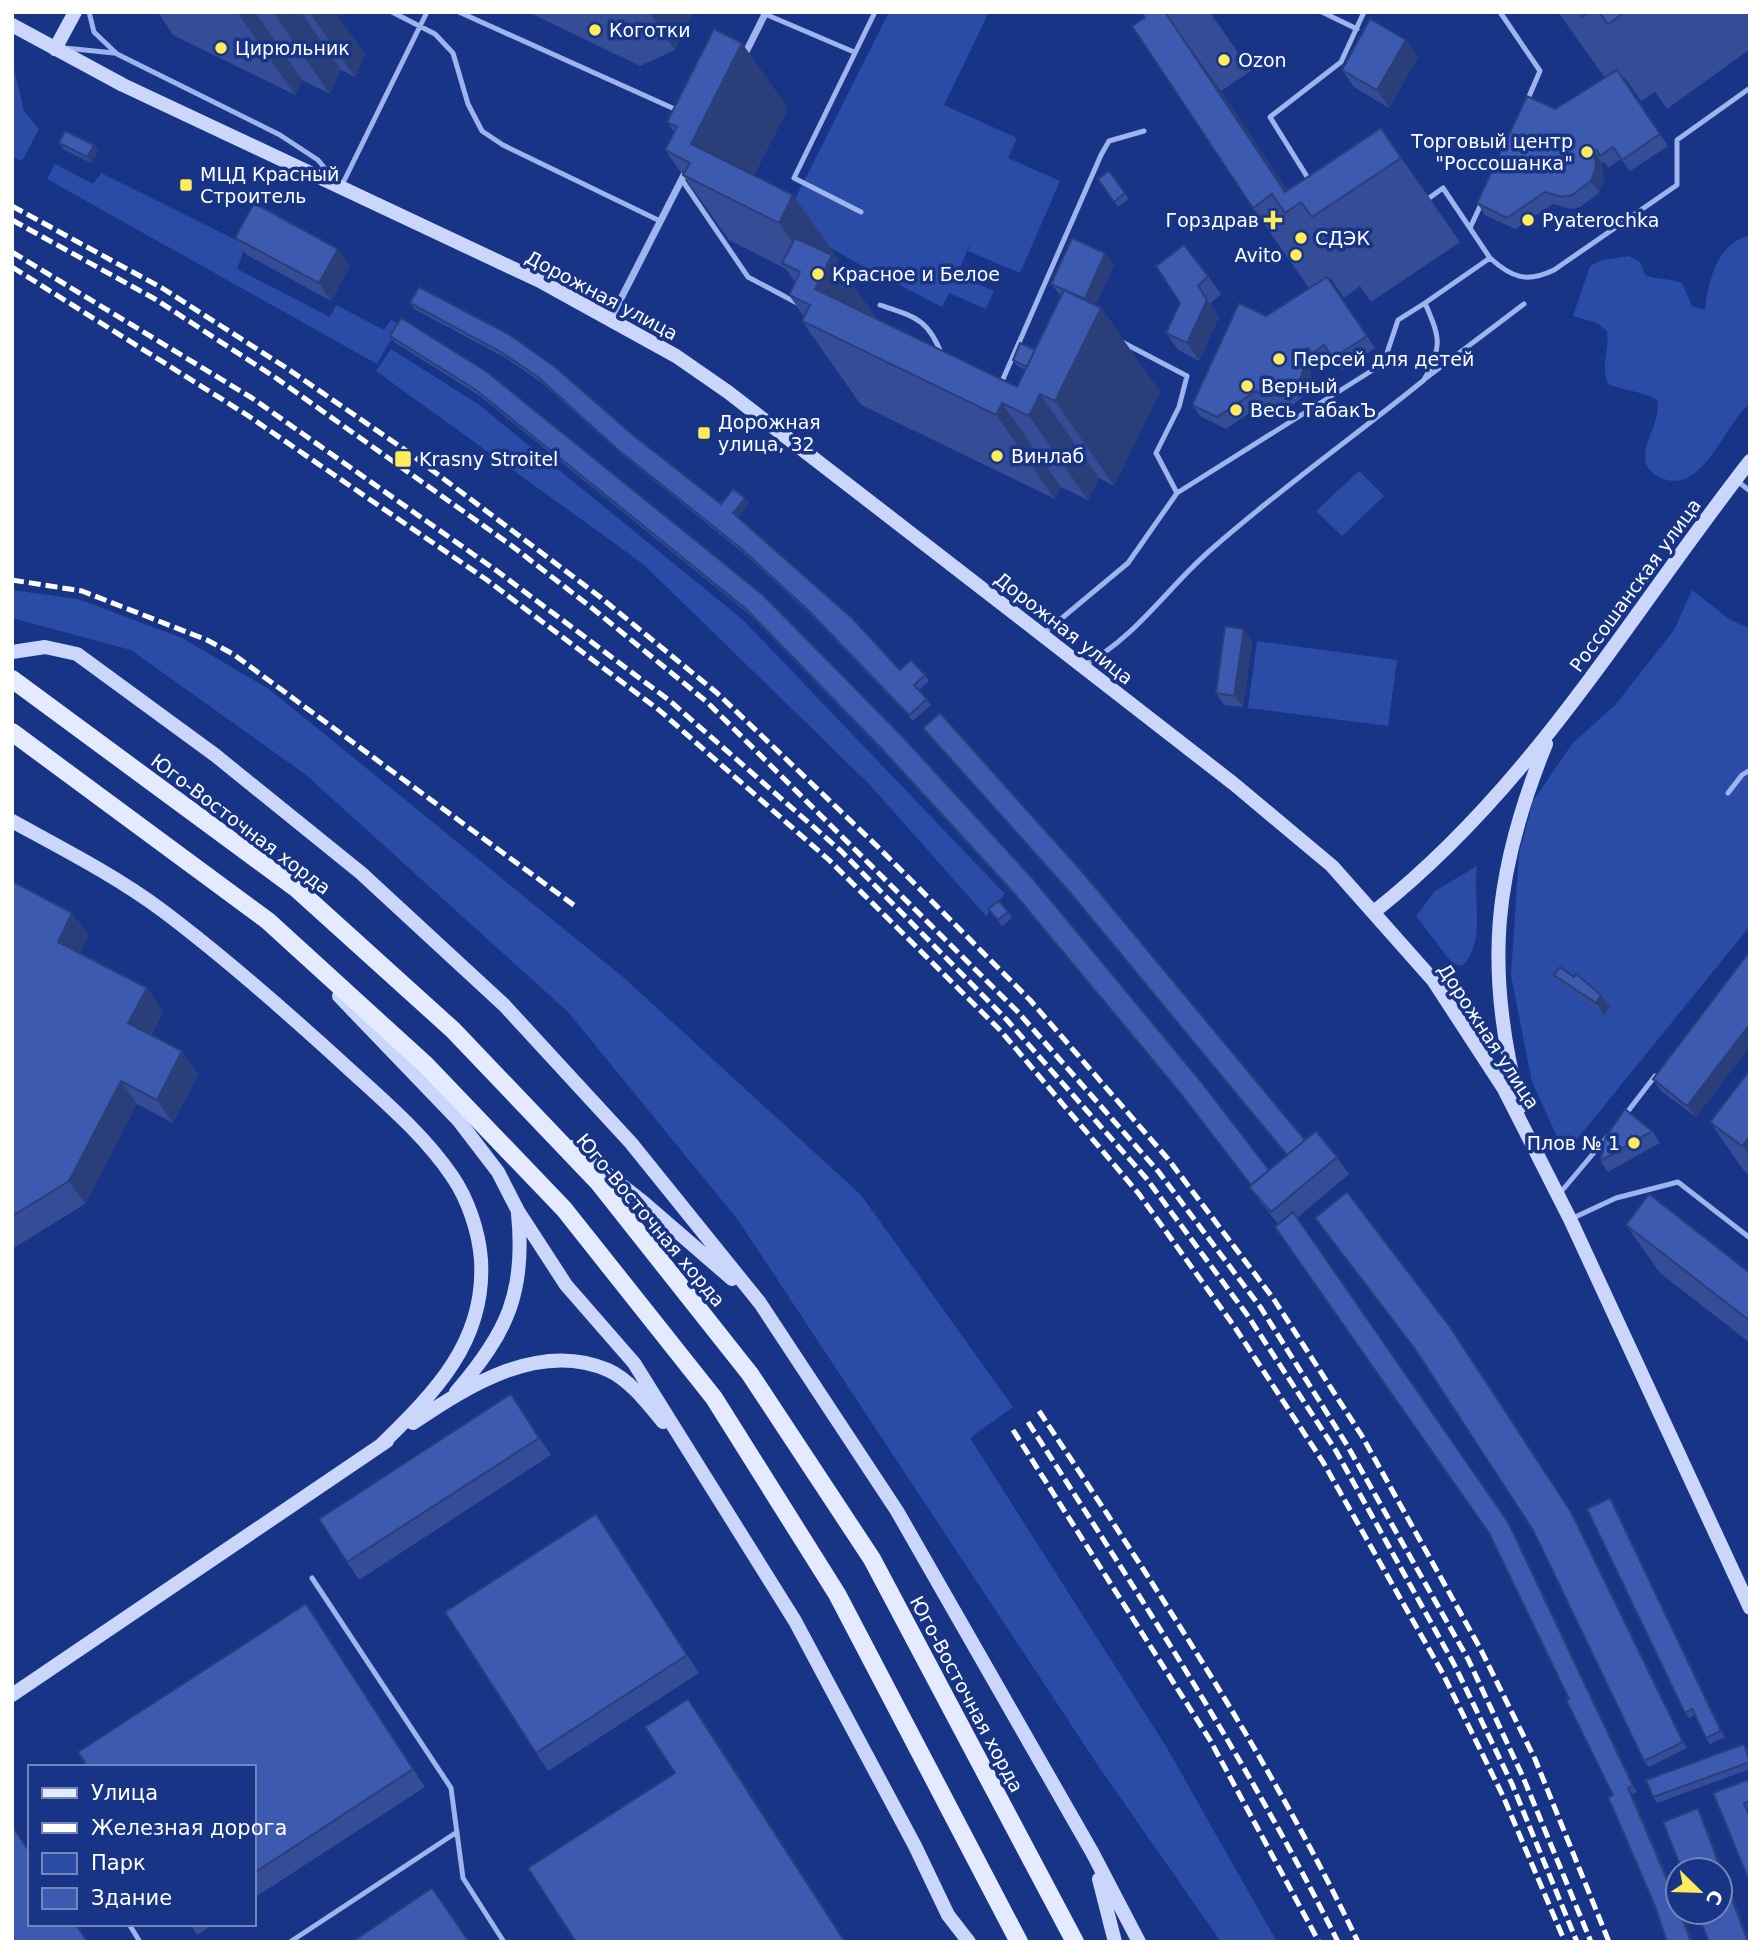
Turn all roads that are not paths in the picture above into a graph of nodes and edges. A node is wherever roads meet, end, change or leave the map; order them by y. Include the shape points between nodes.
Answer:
1 (75, 12) edge
2 (89, 12) edge
3 (392, 12) edge
4 (427, 12) edge
5 (459, 12) edge
6 (875, 12) edge
7 (1322, 12) edge
8 (1364, 12) edge
9 (1500, 12) edge
10 (765, 13) edge
11 (12, 25) edge
12 (420, 26) junction
13 (1357, 29) junction
14 (55, 49) junction
15 (854, 52) junction
16 (117, 54) junction
17 (740, 64) dead end
18 (1750, 88) edge
19 (1524, 107) edge
20 (684, 114) edge
21 (1144, 131) dead end
22 (693, 158) edge
23 (682, 180) junction
24 (341, 187) junction
25 (1486, 192) edge
26 (1318, 195) edge
27 (1420, 204) dead end
28 (861, 212) dead end
29 (660, 221) junction
30 (1470, 228) junction
31 (1490, 258) junction
32 (1425, 303) junction
33 (799, 304) edge
34 (1524, 304) dead end
35 (880, 305) dead end
36 (611, 318) junction
37 (1114, 338) dead end
38 (951, 364) edge
39 (1424, 380) junction
40 (987, 383) edge
41 (999, 388) junction
42 (1010, 393) edge
43 (1750, 461) edge
44 (1735, 480) junction
45 (1750, 491) edge
46 (1177, 494) junction
47 (1042, 635) junction
48 (12, 652) edge
49 (1081, 666) junction
50 (12, 679) edge
51 (1552, 730) junction
52 (12, 732) edge
53 (1750, 770) edge
54 (1728, 793) dead end
55 (12, 821) edge
56 (1375, 911) junction
57 (268, 921) junction
58 (1659, 1071) edge
59 (538, 1120) junction
60 (1525, 1128) junction
61 (1558, 1195) junction
62 (518, 1211) junction
63 (1570, 1219) junction
64 (1750, 1238) edge
65 (760, 1303) junction
66 (450, 1398) junction
67 (381, 1445) junction
68 (689, 1452) junction
69 (312, 1578) dead end
70 (1750, 1608) edge
71 (12, 1695) edge
72 (457, 1832) junction
73 (1091, 1852) junction
74 (948, 1915) junction
75 (130, 1926) edge
76 (140, 1942) edge
77 (290, 1942) edge
78 (504, 1942) edge
79 (962, 1942) edge
80 (969, 1942) edge
81 (1019, 1942) edge
82 (1075, 1942) edge
83 (1115, 1942) edge
84 (1139, 1942) edge

1 - 14 street
2 - 16 lane via 94,32
3 - 12 lane
4 - 12 lane
5 - 20 lane
6 - 15 lane
7 - 13 lane
8 - 13 lane
9 - 19 lane via 1540,71
10 - 15 lane
10 - 17 street
11 - 14 street, Дорожная улица
12 - 24 lane
12 - 29 lane via 453,53 468,104 482,131
13 - 26 lane via 1341,62 1270,117
14 - 16 lane via 77,47
14 - 24 street, Дорожная улица
15 - 28 lane via 794,178
16 - 24 lane via 280,135 318,160
18 - 31 lane via 1677,140 1677,186 1554,270 1538,278 1521,279
21 - 41 lane via 1109,141 1101,155
22 - 23 street
23 - 29 street
23 - 33 lane via 748,277
24 - 36 street, Дорожная улица
25 - 30 lane
27 - 30 lane via 1443,188
29 - 36 street
30 - 31 lane
31 - 32 lane
32 - 39 lane via 1439,337 1437,356
32 - 46 lane via 1398,320 1387,353 1376,368
34 - 39 lane
35 - 38 lane via 925,324
36 - 47 street, Дорожная улица via 728,392
37 - 46 lane via 1187,376 1179,407 1156,453
39 - 49 lane via 1211,548 1111,650
40 - 41 lane
41 - 42 lane
43 - 44 street, Россошанская улица
44 - 45 lane
44 - 51 street, Россошанская улица
46 - 47 lane via 1128,563
47 - 49 street, Дорожная улица
48 - 65 street via 53,648 91,662 361,873 504,1005 631,1143
49 - 56 street, Дорожная улица via 1234,784 1322,858
50 - 59 main road, Юго-Восточная хорда via 297,889 453,1031
51 - 56 street, Россошанская улица via 1440,857
51 - 60 street, Россошанская улица via 1509,849 1497,952 1500,1020
52 - 57 main road
53 - 54 lane
55 - 67 street via 162,910 256,986 406,1121 453,1177 475,1224 481,1261 469,1335 449,1374
56 - 60 street, Дорожная улица via 1452,1007
57 - 62 street via 459,1121 498,1172
57 - 81 main road via 426,1065 564,1209 714,1398 837,1594
58 - 61 lane
59 - 65 street via 643,1202
59 - 82 main road, Юго-Восточная хорда via 598,1182 750,1374 865,1547
60 - 61 street, Дорожная улица
61 - 63 street, Дорожная улица
62 - 66 street via 522,1254 516,1292 503,1329 483,1361
62 - 68 street via 566,1285 634,1363
63 - 64 lane via 1616,1198 1678,1182
63 - 70 street, Дорожная улица
65 - 73 street via 897,1511
66 - 67 street
66 - 68 street via 522,1364 566,1361 608,1371 639,1394
67 - 71 street
68 - 74 street via 795,1621
69 - 72 lane via 451,1788
72 - 77 lane
72 - 78 lane via 463,1878
73 - 83 street
73 - 84 street
74 - 79 street
74 - 80 street
75 - 76 lane

